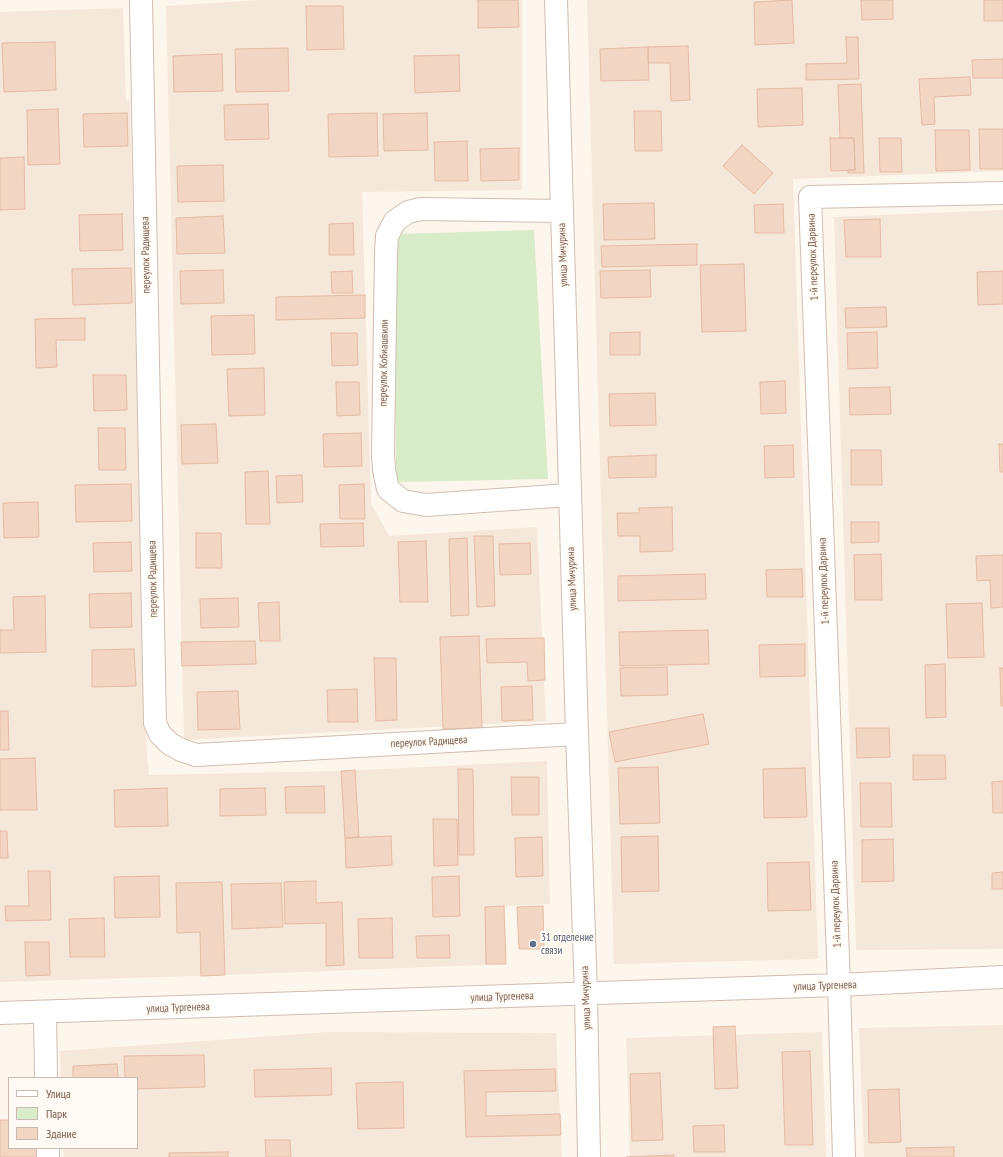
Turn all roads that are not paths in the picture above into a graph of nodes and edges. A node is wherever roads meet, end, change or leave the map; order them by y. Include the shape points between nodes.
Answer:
1 (141, 0) edge
2 (556, 0) edge
3 (1003, 193) edge
4 (561, 212) junction
5 (570, 495) junction
6 (576, 734) junction
7 (1003, 977) edge
8 (839, 986) junction
9 (586, 994) junction
10 (44, 1012) junction
11 (0, 1013) edge
12 (46, 1077) edge
13 (589, 1157) edge
14 (844, 1157) edge

1 - 6 street, переулок Радищева via 155,723 160,734 170,744 196,755
2 - 4 street, улица Мичурина
3 - 8 street, 1-й переулок Дарвина via 810,197
4 - 5 street, улица Мичурина
4 - 5 street, переулок Кобиашвили via 421,209 408,212 395,221 387,236 386,253 383,452 388,489 403,501 426,505
5 - 6 street, улица Мичурина
6 - 9 street, улица Мичурина
7 - 8 street, улица Тургенева
8 - 9 street, улица Тургенева
8 - 14 street, 1-й переулок Дарвина
9 - 10 street, улица Тургенева
9 - 13 street, улица Мичурина
10 - 11 street, улица Тургенева
10 - 12 street

